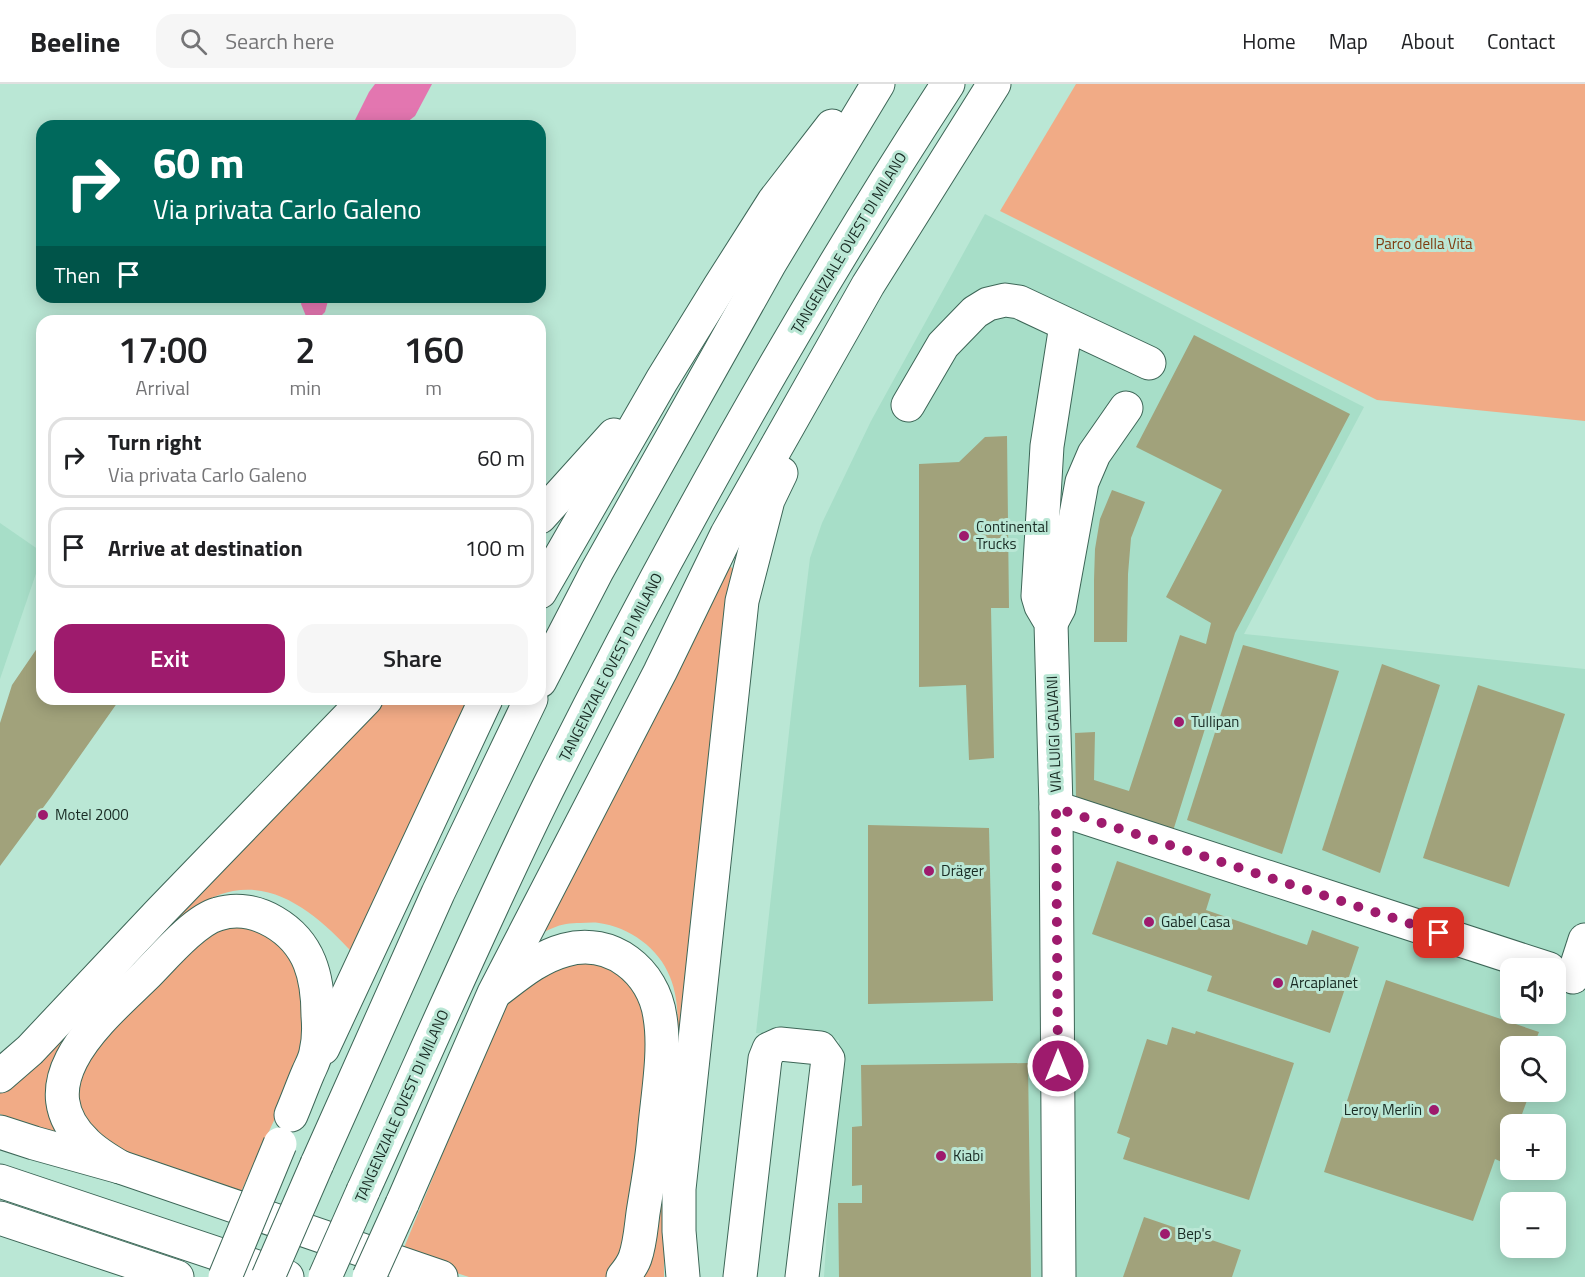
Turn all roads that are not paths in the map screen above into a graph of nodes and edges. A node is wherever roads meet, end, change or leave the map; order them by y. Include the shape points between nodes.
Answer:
1 (873, 84) edge
2 (878, 84) edge
3 (948, 84) edge
4 (994, 84) edge
5 (868, 285) junction
6 (1066, 325) junction
7 (1149, 363) dead end
8 (662, 380) junction
9 (908, 405) dead end
10 (1126, 408) dead end
11 (546, 510) edge
12 (546, 582) edge
13 (1051, 623) junction
14 (546, 669) edge
15 (360, 705) edge
16 (483, 705) edge
17 (528, 705) edge
18 (1056, 808) junction
19 (1585, 940) edge
20 (1517, 958) edge
21 (1566, 974) edge
22 (494, 993) junction
23 (0, 1076) edge
24 (285, 1130) junction
25 (0, 1132) edge
26 (120, 1167) junction
27 (0, 1181) edge
28 (0, 1218) edge
29 (177, 1277) edge
30 (225, 1277) edge
31 (268, 1277) edge
32 (287, 1277) edge
33 (325, 1277) edge
34 (369, 1277) edge
35 (441, 1277) edge
36 (623, 1277) edge
37 (683, 1277) edge
38 (740, 1277) edge
39 (802, 1277) edge
40 (1059, 1277) edge

1 - 8 main road via 834,124 774,201
2 - 14 main road via 764,273
3 - 33 main road, TANGENZIALE OVEST DI MILANO, bridge via 821,287 639,611 537,813
4 - 5 main road
5 - 22 main road via 727,534
5 - 37 main road via 768,500 742,601 679,1189
6 - 7 main road
6 - 9 main road via 1019,302 988,304 943,345
6 - 13 main road via 1047,446 1038,596
8 - 11 main road
8 - 12 main road
10 - 13 main road via 1094,454 1082,482 1059,608
13 - 18 main road, VIA LUIGI GALVANI
15 - 23 main road via 30,1050
16 - 24 main road
17 - 31 main road, bridge via 438,893
18 - 20 main road
18 - 40 main road, VIA LUIGI GALVANI
19 - 21 main road
22 - 34 main road, bridge
22 - 36 main road via 551,955 590,947 632,964 654,995 663,1036 652,1155 638,1250
24 - 26 main road via 316,1053 318,992 309,959 294,939 270,920 249,912 218,914 191,930 98,1022 68,1066 63,1098 72,1125 85,1142
24 - 30 main road, bridge
25 - 26 main road
26 - 35 main road
27 - 32 main road
28 - 29 main road
38 - 39 main road via 765,1059 769,1049 780,1044 820,1048 828,1059

